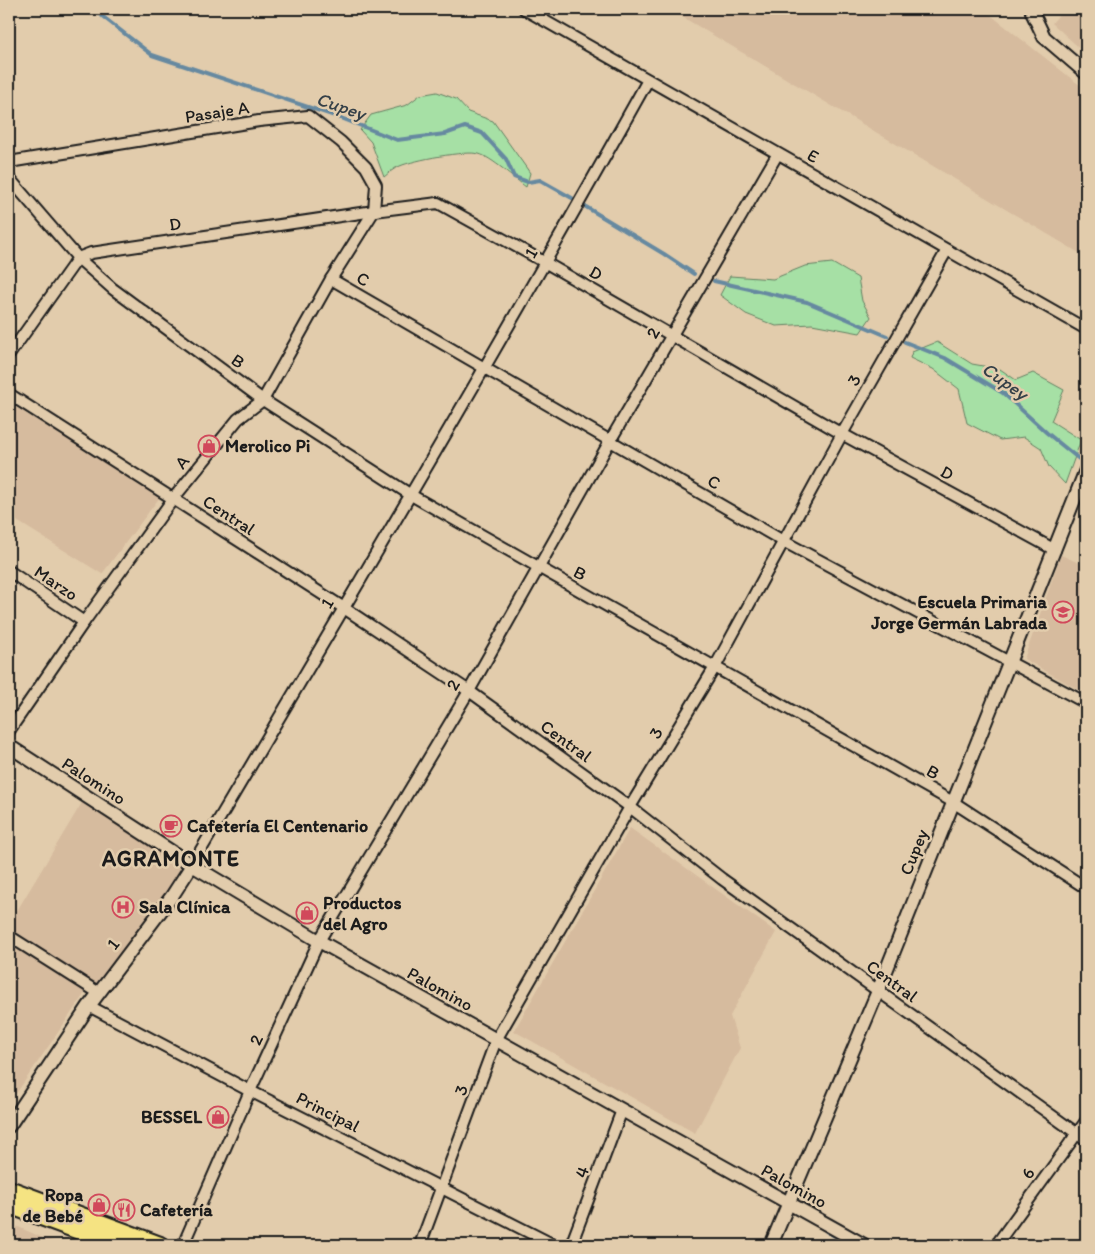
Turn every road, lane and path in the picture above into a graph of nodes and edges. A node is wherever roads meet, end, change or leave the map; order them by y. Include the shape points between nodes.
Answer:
1 (524, 9) edge
2 (1033, 9) edge
3 (1086, 73) edge
4 (648, 80) junction
5 (777, 155) junction
6 (9, 162) edge
7 (10, 182) edge
8 (374, 211) junction
9 (948, 250) junction
10 (78, 258) junction
11 (546, 263) junction
12 (331, 279) junction
13 (1086, 329) edge
14 (671, 335) junction
15 (9, 355) edge
16 (484, 367) junction
17 (9, 394) edge
18 (262, 400) junction
19 (842, 434) junction
20 (610, 441) junction
21 (1086, 470) edge
22 (411, 495) junction
23 (173, 499) junction
24 (783, 541) junction
25 (1055, 550) junction
26 (538, 568) junction
27 (9, 571) edge
28 (344, 608) junction
29 (84, 622) junction
30 (1010, 662) junction
31 (715, 667) junction
32 (468, 691) junction
33 (1086, 703) edge
34 (9, 731) edge
35 (9, 746) edge
36 (953, 802) junction
37 (630, 807) junction
38 (192, 865) junction
39 (1086, 888) edge
40 (9, 936) edge
41 (319, 942) junction
42 (878, 990) junction
43 (99, 992) junction
44 (89, 1006) junction
45 (496, 1040) junction
46 (250, 1091) junction
47 (622, 1110) junction
48 (1086, 1121) edge
49 (9, 1126) edge
50 (1077, 1134) junction
51 (1086, 1140) edge
52 (9, 1189) edge
53 (442, 1189) junction
54 (788, 1203) junction
55 (9, 1205) edge
56 (117, 1245) edge
57 (160, 1245) edge
58 (183, 1245) edge
59 (420, 1245) edge
60 (554, 1245) edge
61 (571, 1245) edge
62 (771, 1245) edge
63 (864, 1245) edge
64 (996, 1245) edge

1 - 4 street, E
2 - 3 street via 1044,37
4 - 5 street, E
4 - 11 street, 1
5 - 9 street, E
5 - 14 street, 2
6 - 8 street, Pasaje A via 259,121 308,116 366,167 376,185
7 - 10 street, B
8 - 10 street, D via 91,253
8 - 11 street, D via 438,203
8 - 12 street, A
9 - 13 street, E
9 - 19 street, 3
10 - 15 street
10 - 18 street, B via 113,289
11 - 14 street, D
11 - 16 street, 1
12 - 16 street, C
12 - 18 street, A
14 - 19 street, D
14 - 20 street, 2
16 - 20 street, C
16 - 22 street, 1
17 - 23 street, Central
18 - 22 street, B
18 - 23 street, A via 238,419
19 - 24 street, 3
19 - 25 street, D
20 - 24 street, C
20 - 26 street, 2
21 - 25 street, Cupey
22 - 26 street, B
22 - 28 street, 1
23 - 28 street, Central
23 - 29 street, A
24 - 30 street, C
24 - 31 street, 3
25 - 30 street, Cupey
26 - 31 street, B
26 - 32 street, 2
27 - 29 street, Marzo
28 - 32 street, Central
28 - 38 street, 1
29 - 34 street, A
30 - 33 street, C
30 - 36 street, Cupey
31 - 36 street, B
31 - 37 street, 3
32 - 37 street, Central
32 - 41 street, 2
35 - 38 street, Palomino
36 - 39 street, B
36 - 42 street, Cupey
37 - 42 street, Central via 722,879
37 - 45 street, 3
38 - 41 street, Palomino
38 - 43 street, 1
40 - 43 street
41 - 45 street, Palomino
41 - 46 street, 2
42 - 50 street, Central
42 - 54 street, Cupey
43 - 44 street, 1
44 - 46 street, Principal
44 - 49 street, 1
45 - 47 street, Palomino
45 - 53 street, 3
46 - 53 street, Principal
46 - 58 street, 2
47 - 54 street, Palomino
47 - 61 street, 4
48 - 50 street, 6
50 - 51 street, Central
50 - 64 street, 6
52 - 57 main road
53 - 59 street, 3
53 - 60 street, Principal
54 - 62 street, Cupey
54 - 63 street, Palomino
55 - 56 main road

